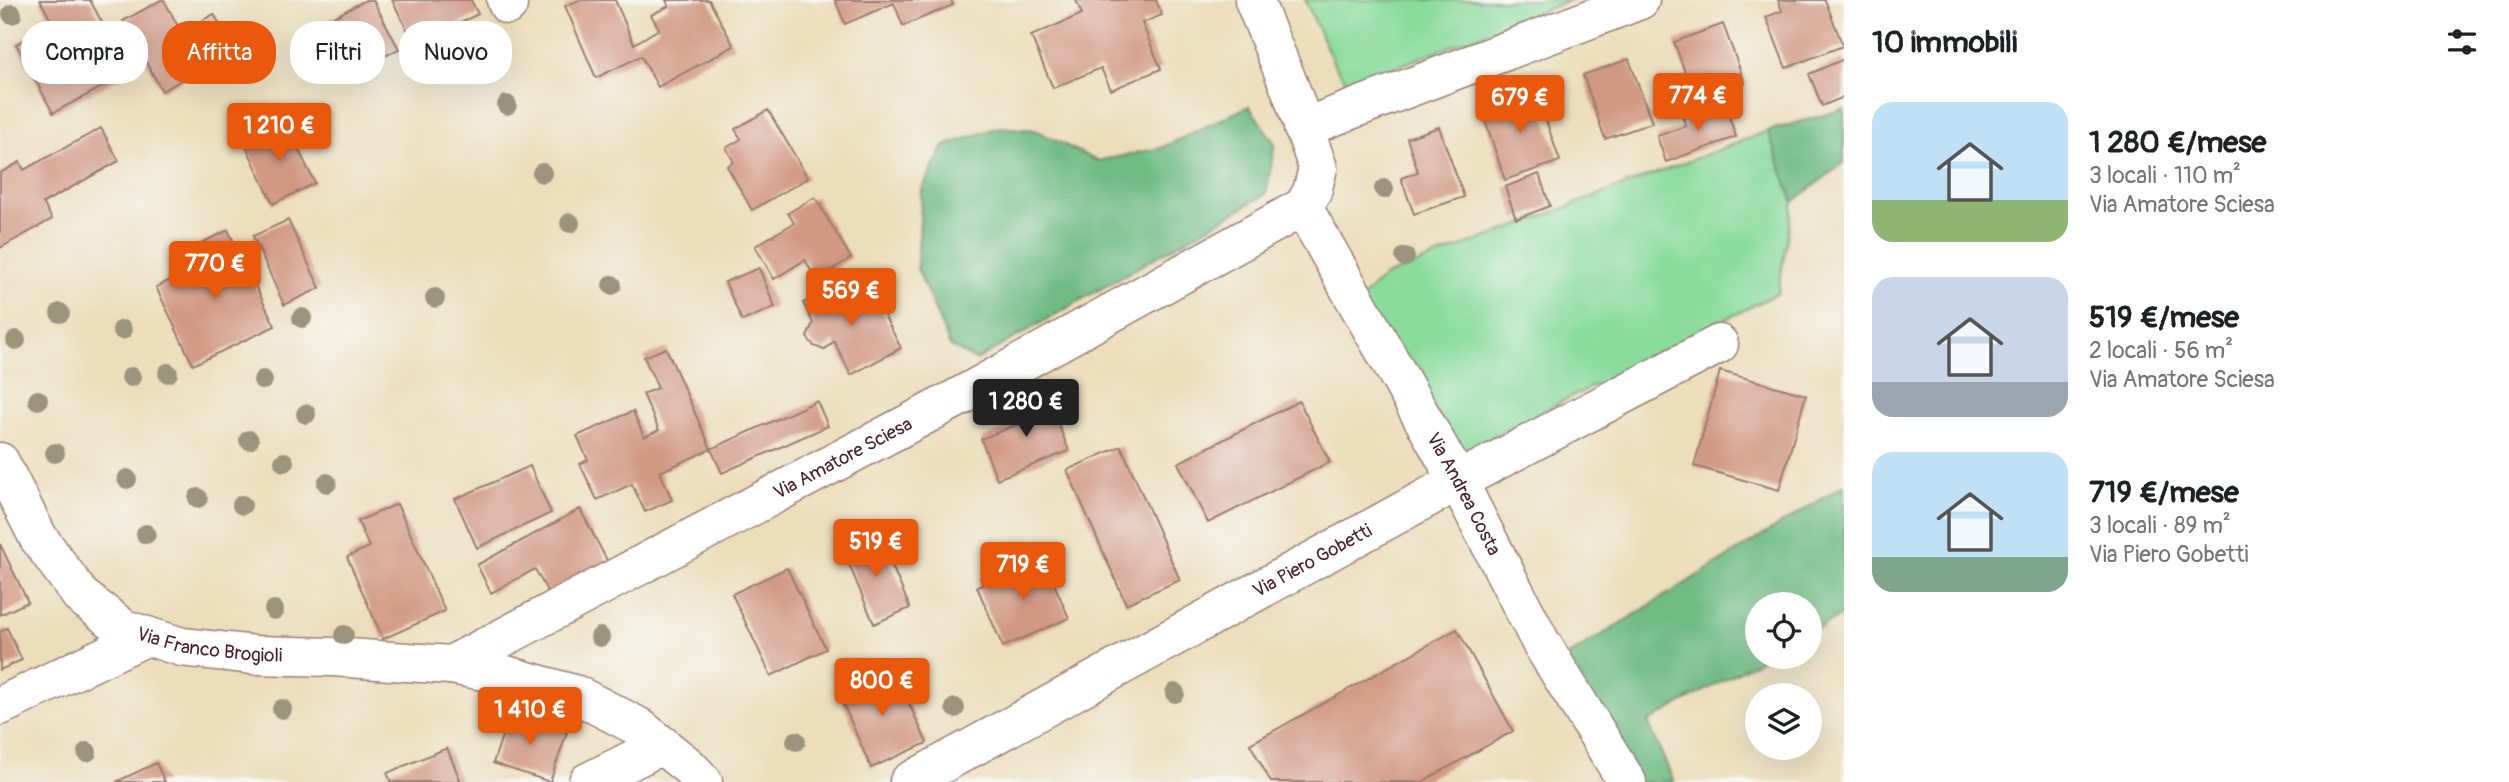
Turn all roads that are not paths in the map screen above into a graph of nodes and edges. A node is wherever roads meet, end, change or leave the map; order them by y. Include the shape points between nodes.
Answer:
1 (1254, 0) edge
2 (1640, 0) edge
3 (1303, 128) junction
4 (1303, 206) junction
5 (1719, 344) dead end
6 (0, 462) edge
7 (1458, 481) junction
8 (147, 636) junction
9 (451, 665) junction
10 (0, 706) edge
11 (662, 745) junction
12 (587, 782) edge
13 (703, 782) edge
14 (909, 782) edge
15 (1627, 782) edge

1 - 3 street
2 - 3 street
3 - 4 street via 1318,168
4 - 7 street, Via Andrea Costa
4 - 9 street, Via Amatore Sciesa via 961,396
5 - 7 street, Via Piero Gobetti
6 - 8 street, Via Franco Brogioli via 38,537 81,596 124,629
7 - 14 street, Via Piero Gobetti
7 - 15 street, Via Andrea Costa via 1540,640
8 - 9 street, Via Franco Brogioli via 182,647 255,655
8 - 10 street
9 - 11 street, Via Franco Brogioli via 577,695 639,727
11 - 12 street
11 - 13 street, Via Franco Brogioli

